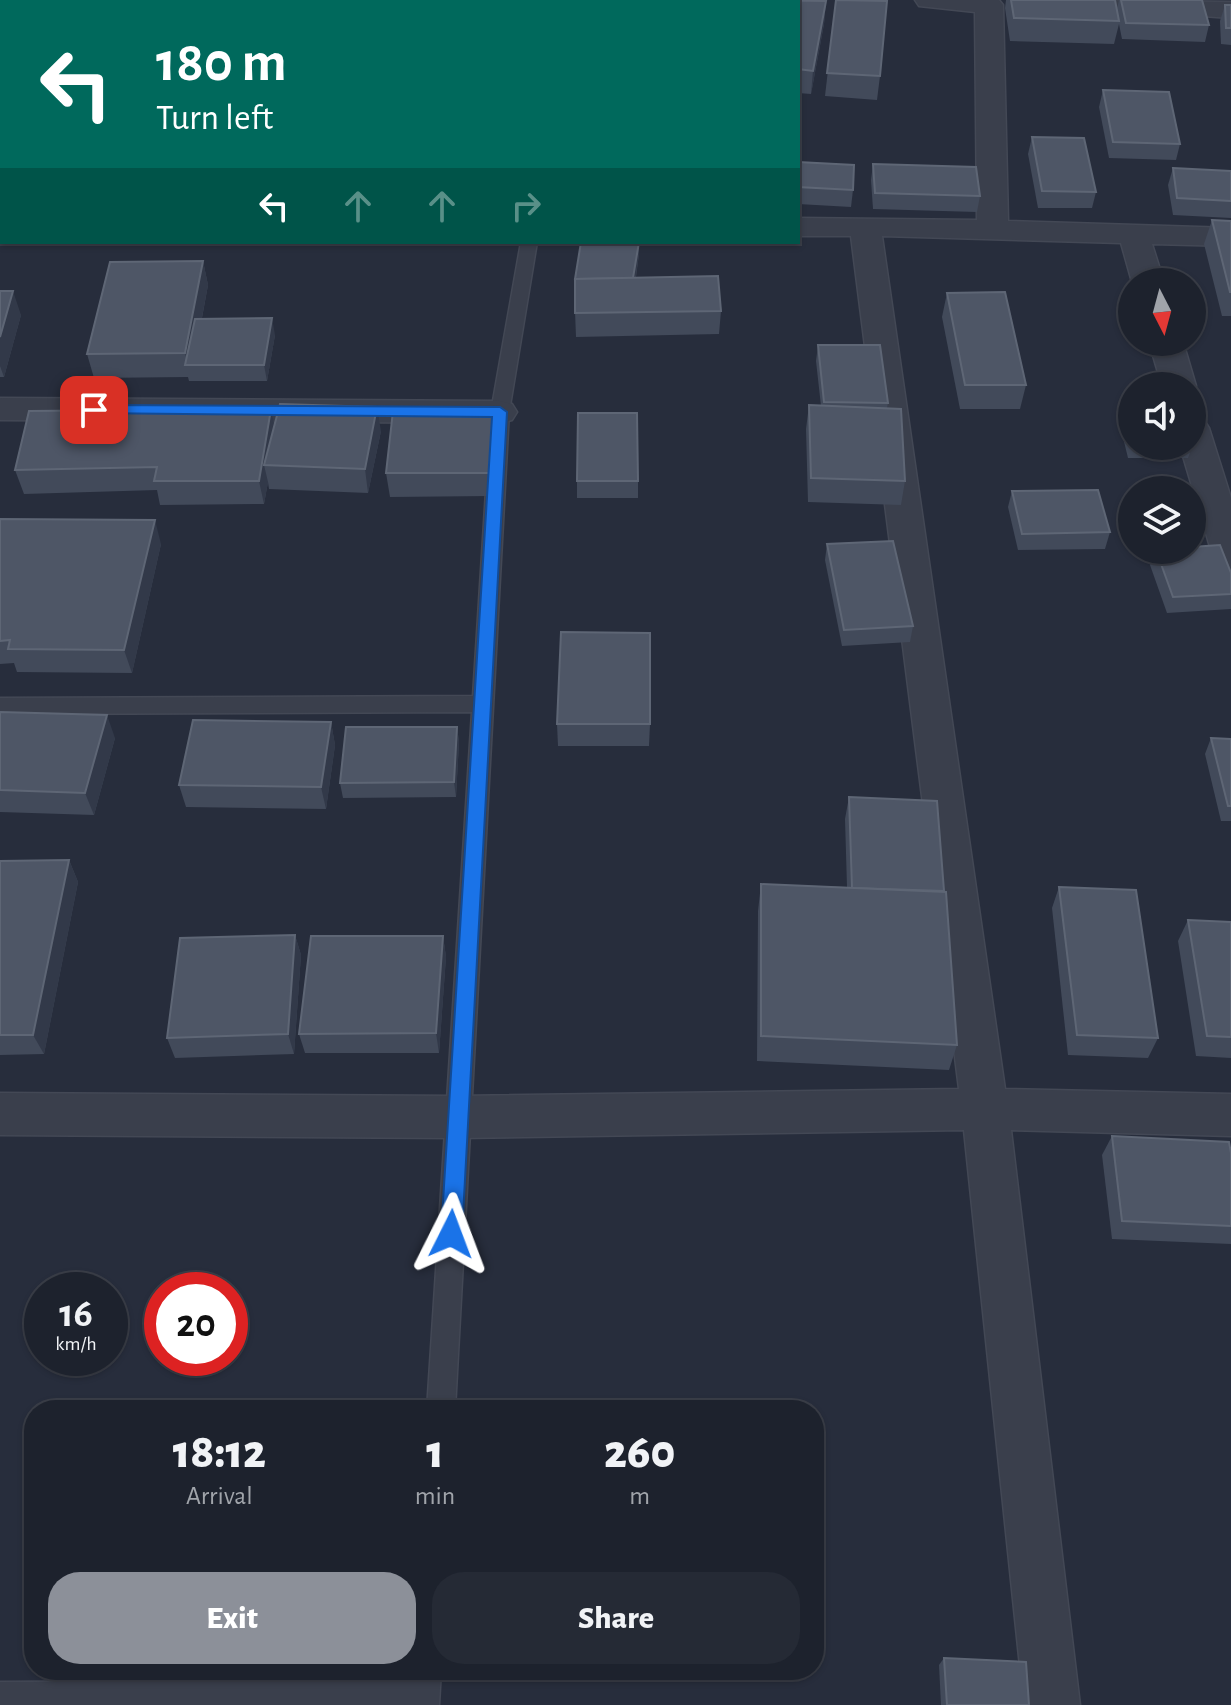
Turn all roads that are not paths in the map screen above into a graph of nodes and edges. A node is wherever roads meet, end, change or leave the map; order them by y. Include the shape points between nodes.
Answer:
1 (929, 0) edge
2 (1086, 0) edge
3 (989, 3) edge
4 (1231, 10) edge
5 (865, 226) junction
6 (800, 227) edge
7 (993, 230) junction
8 (1134, 235) junction
9 (1231, 237) edge
10 (529, 244) edge
11 (1144, 268) edge
12 (0, 409) edge
13 (500, 412) junction
14 (1202, 460) edge
15 (1231, 557) edge
16 (482, 704) junction
17 (0, 706) edge
18 (985, 1109) junction
19 (0, 1114) edge
20 (1231, 1115) edge
21 (458, 1117) junction
22 (442, 1400) edge
23 (425, 1690) edge
24 (0, 1697) edge
25 (1052, 1705) edge

1 - 3 street
2 - 4 street
3 - 7 street
5 - 6 street
5 - 7 street
5 - 18 street
7 - 8 street
8 - 9 street
8 - 11 street
10 - 13 lane
12 - 13 street
13 - 16 lane
14 - 15 street
16 - 17 lane
16 - 21 lane
18 - 20 street
18 - 21 street
18 - 25 street
19 - 21 street
21 - 22 lane
23 - 24 lane

